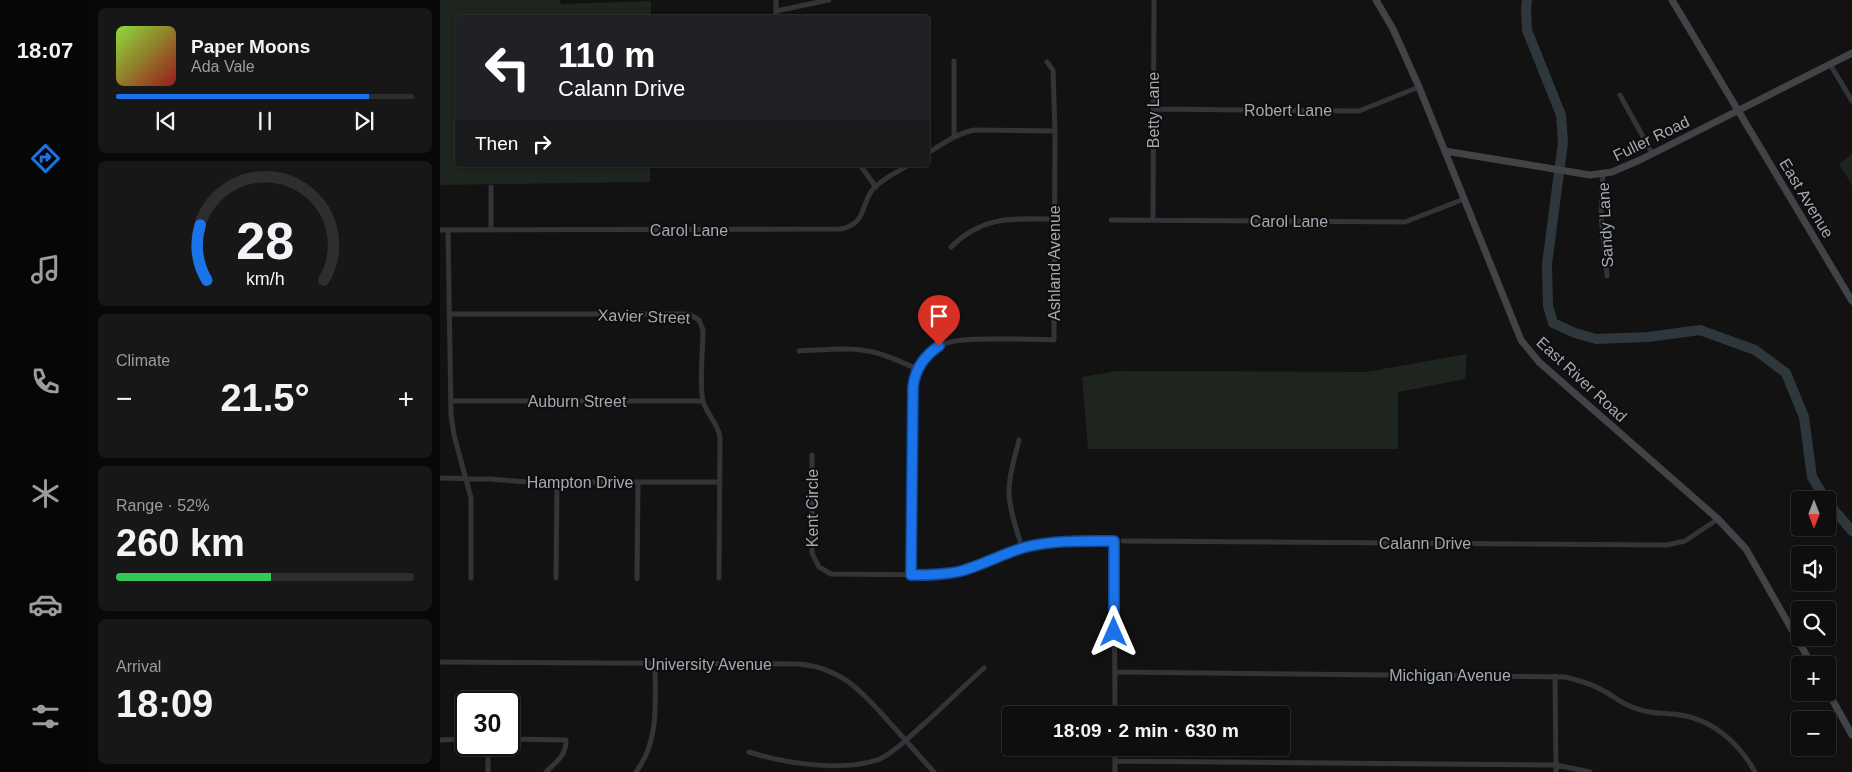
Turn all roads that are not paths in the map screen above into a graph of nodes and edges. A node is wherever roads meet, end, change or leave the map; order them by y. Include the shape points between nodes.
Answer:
1 (776, 0) edge
2 (829, 0) edge
3 (1154, 0) edge
4 (1376, 0) edge
5 (1672, 0) edge
6 (776, 11) junction
7 (776, 15) edge
8 (1852, 53) edge
9 (954, 61) dead end
10 (1047, 62) dead end
11 (1830, 64) junction
12 (1419, 87) junction
13 (1620, 94) dead end
14 (1852, 101) edge
15 (1153, 109) junction
16 (1738, 110) junction
17 (1055, 131) junction
18 (954, 137) junction
19 (1445, 151) junction
20 (930, 152) edge
21 (1652, 154) junction
22 (861, 167) edge
23 (906, 167) edge
24 (1602, 173) junction
25 (491, 187) dead end
26 (876, 187) junction
27 (1464, 199) junction
28 (1054, 219) junction
29 (1111, 220) dead end
30 (1152, 220) junction
31 (440, 230) edge
32 (448, 230) junction
33 (491, 230) junction
34 (951, 247) dead end
35 (1607, 276) dead end
36 (1852, 301) edge
37 (449, 314) junction
38 (799, 351) dead end
39 (917, 369) junction
40 (451, 401) junction
41 (703, 401) junction
42 (1019, 440) dead end
43 (812, 456) dead end
44 (440, 478) edge
45 (466, 478) junction
46 (557, 482) junction
47 (638, 482) junction
48 (720, 482) junction
49 (1718, 519) junction
50 (1124, 541) dead end
51 (1022, 548) junction
52 (911, 575) junction
53 (471, 578) dead end
54 (556, 578) dead end
55 (719, 578) dead end
56 (637, 579) dead end
57 (1807, 656) edge
58 (440, 662) edge
59 (655, 663) junction
60 (984, 668) dead end
61 (1115, 672) junction
62 (1555, 676) junction
63 (1833, 701) edge
64 (1115, 706) edge
65 (1852, 736) edge
66 (455, 739) edge
67 (520, 739) edge
68 (440, 740) edge
69 (906, 740) junction
70 (749, 752) dead end
71 (488, 756) edge
72 (1115, 756) edge
73 (1115, 761) junction
74 (1556, 765) junction
75 (488, 772) edge
76 (546, 772) edge
77 (636, 772) edge
78 (934, 772) edge
79 (1115, 772) edge
80 (1556, 772) edge
81 (1590, 772) edge
82 (1755, 772) edge

1 - 6 street
2 - 6 street
3 - 15 street, Betty Lane
4 - 12 street, East River Road
5 - 16 street, East Avenue
6 - 7 street
8 - 11 street, Fuller Road
9 - 18 street
10 - 17 street, Ashland Avenue via 1053,70
11 - 14 street
11 - 16 street, Fuller Road
12 - 15 street, Robert Lane via 1359,111
12 - 19 street, East River Road
13 - 21 street
15 - 30 street, Betty Lane
16 - 21 street, Fuller Road
16 - 36 street, East Avenue
17 - 18 street via 975,130
17 - 28 street, Ashland Avenue
18 - 20 street
19 - 24 street, Fuller Road via 1575,173
19 - 27 street, East River Road
21 - 24 street, Fuller Road via 1612,172
22 - 26 street
23 - 26 street, Carol Lane
24 - 35 street, Sandy Lane via 1601,216
25 - 33 street
26 - 33 street, Carol Lane via 858,221 841,229
27 - 30 street, Carol Lane via 1405,222
27 - 49 street, East River Road via 1515,328 1529,352
28 - 34 street via 992,221 968,233
28 - 39 street, Ashland Avenue via 1054,340 956,340 932,351
29 - 30 street, Carol Lane
31 - 32 street, Carol Lane
32 - 33 street, Carol Lane
32 - 37 street
37 - 40 street
37 - 41 street, Xavier Street via 693,315 703,327
38 - 39 street via 866,351
39 - 52 street, Ashland Avenue via 912,394
40 - 41 street, Auburn Street
40 - 45 street via 454,435
41 - 48 street, Xavier Street via 719,431
42 - 51 street via 1009,490
43 - 52 street, Kent Circle via 812,553 819,567 838,575
44 - 45 street, Hampton Drive
45 - 46 street, Hampton Drive
45 - 53 street via 472,510
46 - 47 street, Hampton Drive
46 - 54 street
47 - 48 street, Hampton Drive
47 - 56 street
48 - 55 street, Xavier Street
49 - 50 street, Calann Drive via 1685,541 1666,545
49 - 57 street, East River Road via 1746,549
51 - 52 street via 960,571
51 - 61 street via 1060,542 1114,541
58 - 59 street, University Avenue
59 - 69 street, University Avenue via 799,664 824,669 846,679 859,690
59 - 77 street via 654,732 646,756
60 - 69 street
61 - 62 street, Michigan Avenue
61 - 64 street
62 - 74 street
62 - 82 street, Michigan Avenue via 1586,682 1639,710 1682,715 1707,724 1736,744
63 - 65 street
66 - 68 street
67 - 76 street via 566,740 564,754
69 - 70 street via 879,759 852,766 807,765
69 - 78 street, University Avenue
71 - 75 street
72 - 73 street
73 - 74 street
73 - 79 street
74 - 80 street
74 - 81 street

